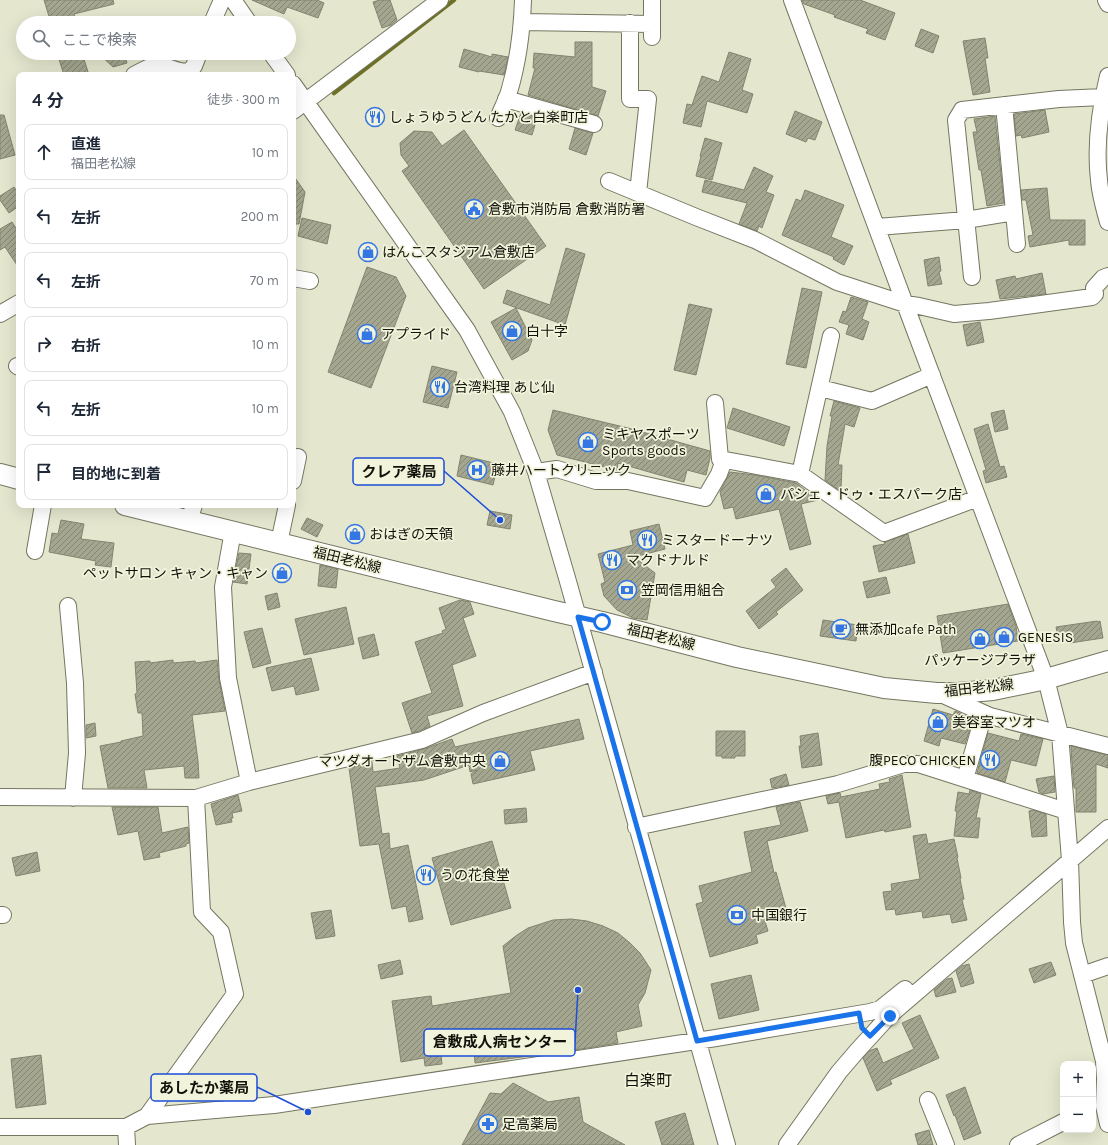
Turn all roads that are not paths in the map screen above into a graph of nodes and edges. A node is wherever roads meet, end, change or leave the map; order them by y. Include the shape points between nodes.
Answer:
1 (222, 0) edge
2 (233, 0) edge
3 (440, 0) edge
4 (523, 0) edge
5 (652, 0) edge
6 (792, 0) edge
7 (1106, 0) edge
8 (1108, 4) edge
9 (215, 16) edge
10 (244, 16) edge
11 (522, 22) junction
12 (630, 24) junction
13 (196, 60) edge
14 (276, 60) edge
15 (140, 72) edge
16 (185, 72) edge
17 (185, 72) edge
18 (284, 72) edge
19 (1108, 76) edge
20 (296, 95) edge
21 (506, 99) junction
22 (1105, 100) edge
23 (1004, 105) junction
24 (299, 106) edge
25 (498, 118) dead end
26 (594, 124) dead end
27 (609, 181) dead end
28 (638, 193) junction
29 (1014, 212) junction
30 (966, 220) junction
31 (1108, 222) edge
32 (877, 228) junction
33 (1018, 244) dead end
34 (1108, 276) edge
35 (972, 277) dead end
36 (296, 279) edge
37 (310, 282) dead end
38 (905, 304) junction
39 (16, 305) edge
40 (0, 314) edge
41 (831, 336) dead end
42 (932, 375) junction
43 (820, 388) junction
44 (715, 403) dead end
45 (724, 460) junction
46 (536, 472) junction
47 (0, 474) edge
48 (800, 474) junction
49 (16, 478) edge
50 (978, 498) junction
51 (42, 508) edge
52 (150, 508) edge
53 (286, 508) edge
54 (191, 513) edge
55 (233, 532) junction
56 (279, 543) junction
57 (35, 551) dead end
58 (68, 606) dead end
59 (578, 617) junction
60 (1108, 661) edge
61 (594, 672) junction
62 (1046, 679) junction
63 (937, 693) junction
64 (984, 714) junction
65 (1060, 734) junction
66 (1108, 746) edge
67 (965, 779) junction
68 (249, 782) junction
69 (0, 797) edge
70 (73, 798) junction
71 (196, 798) junction
72 (1066, 811) junction
73 (636, 827) junction
74 (1108, 828) edge
75 (1070, 860) junction
76 (1108, 966) edge
77 (1082, 975) junction
78 (911, 997) junction
79 (859, 1013) junction
80 (867, 1033) junction
81 (697, 1041) junction
82 (928, 1100) dead end
83 (1098, 1108) edge
84 (147, 1116) junction
85 (1060, 1124) edge
86 (1108, 1124) edge
87 (0, 1127) edge
88 (126, 1127) junction
89 (128, 1145) edge
90 (727, 1145) edge
91 (786, 1145) edge
92 (946, 1145) edge
93 (1018, 1145) edge

1 - 9 street
2 - 10 street
3 - 24 street
4 - 11 street
5 - 12 street via 652,31
6 - 32 street
7 - 8 street
11 - 12 street
11 - 21 street
12 - 28 street via 630,99 648,99
13 - 16 street via 190,71
14 - 18 street
15 - 17 street via 157,65
19 - 22 street
20 - 24 street
21 - 25 street
21 - 26 street
22 - 23 street via 1059,100
22 - 31 street via 1098,150 1099,180
23 - 29 street
23 - 30 street via 962,110 956,120
24 - 46 street via 467,330 512,412
27 - 28 street
28 - 38 street via 755,240 837,282
29 - 30 street
29 - 33 street
30 - 32 street
30 - 35 street
32 - 38 street
34 - 38 street via 1094,288 1095,294 1092,297 954,314
36 - 37 street
38 - 42 street
39 - 40 street
41 - 43 street
42 - 43 street via 872,401
42 - 50 street
43 - 48 street
44 - 45 street via 720,459
45 - 46 street via 705,498 628,481 596,481 557,469
45 - 48 street
46 - 59 street
47 - 49 main road
48 - 50 street via 884,533
50 - 62 street
51 - 57 street
52 - 54 main road, 福田老松線
53 - 56 street
54 - 55 main road, 福田老松線
55 - 56 main road, 福田老松線
55 - 68 street via 223,587 228,678
56 - 59 main road, 福田老松線
58 - 70 street via 75,683 77,753
59 - 61 street
59 - 63 main road, 福田老松線 via 737,657 884,688
60 - 62 main road, 福田老松線
61 - 68 street via 484,713 422,740
61 - 73 street
62 - 63 main road, 福田老松線 via 993,690
62 - 65 street
63 - 64 street
64 - 65 street
64 - 67 street
65 - 66 street
65 - 72 street
67 - 72 street
67 - 73 street via 918,764 904,764 838,784
68 - 71 street
69 - 70 street
70 - 71 street
71 - 84 street via 202,912 221,932 234,994
72 - 75 street
73 - 81 street
74 - 75 street
75 - 77 street via 1074,943
75 - 78 street
76 - 77 street
77 - 83 street via 1104,1061 1105,1079
78 - 79 street via 905,989 880,1009
78 - 80 street
79 - 80 street via 862,1028
79 - 81 street
80 - 91 street
81 - 84 street via 274,1105
81 - 90 street
82 - 92 street
83 - 86 street
84 - 88 street
85 - 93 street
87 - 88 street
88 - 89 street

